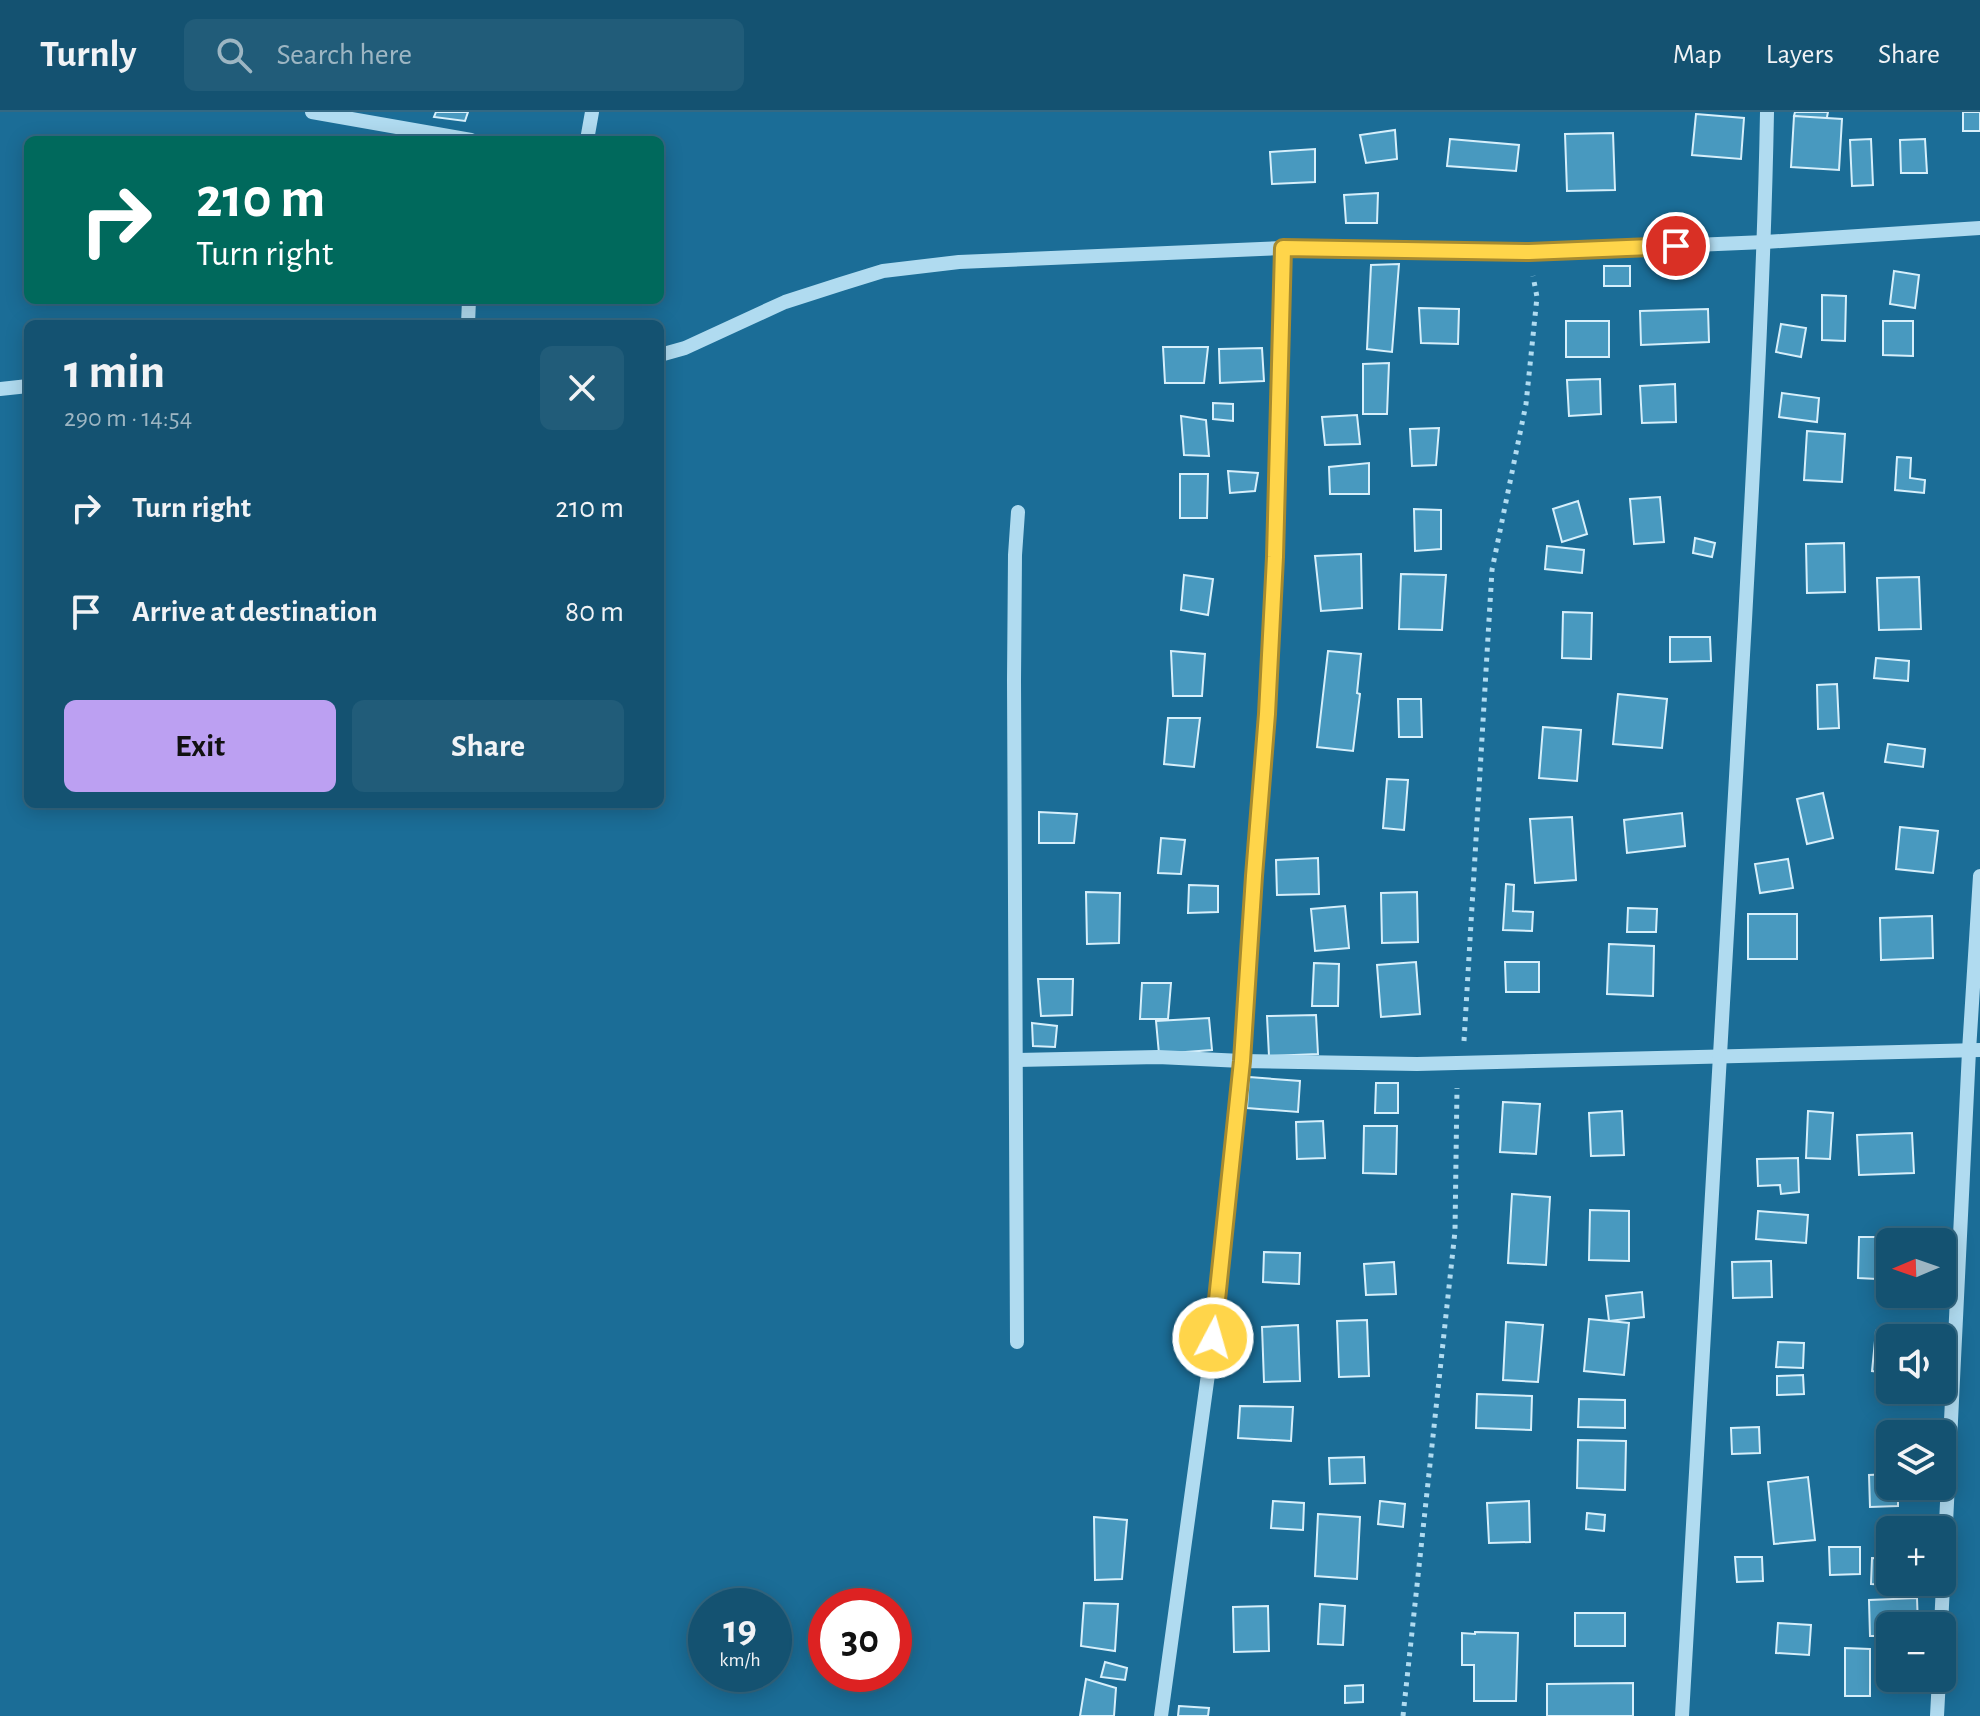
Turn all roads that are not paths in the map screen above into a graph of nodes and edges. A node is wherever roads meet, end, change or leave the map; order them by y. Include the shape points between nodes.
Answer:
1 (312, 112) edge
2 (592, 112) edge
3 (1767, 112) edge
4 (448, 136) edge
5 (588, 136) edge
6 (1980, 228) edge
7 (1765, 242) junction
8 (1283, 248) junction
9 (664, 354) edge
10 (24, 386) edge
11 (0, 389) edge
12 (1018, 512) dead end
13 (1980, 876) edge
14 (1974, 1051) edge
15 (1719, 1057) junction
16 (1017, 1060) junction
17 (1242, 1061) junction
18 (1017, 1342) dead end
19 (1942, 1612) edge
20 (1938, 1692) edge
21 (1161, 1716) edge
22 (1682, 1716) edge
23 (1937, 1716) edge

1 - 4 street
2 - 5 street
3 - 7 street
6 - 7 street
7 - 8 street via 1529,252
7 - 15 street
8 - 9 street via 959,262 883,271 785,302
8 - 17 street via 1268,698
10 - 11 street
12 - 16 street
13 - 14 street
14 - 15 street
14 - 19 street
15 - 17 street
15 - 22 street
16 - 17 street
16 - 18 street
17 - 21 street via 1213,1338
20 - 23 street

